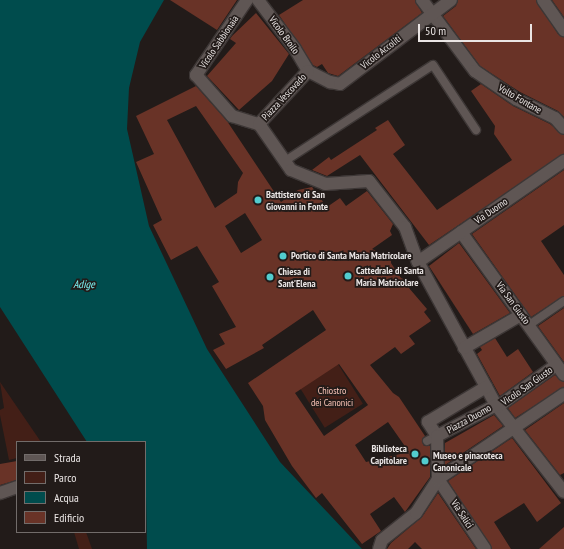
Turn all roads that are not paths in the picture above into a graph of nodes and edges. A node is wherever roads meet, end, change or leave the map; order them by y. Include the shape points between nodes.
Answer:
1 (247, 0) edge
2 (258, 0) edge
3 (422, 0) edge
4 (451, 0) edge
5 (543, 0) edge
6 (433, 12) junction
7 (564, 30) edge
8 (308, 71) junction
9 (259, 124) junction
10 (564, 128) edge
11 (476, 130) dead end
12 (285, 161) junction
13 (564, 161) edge
14 (461, 232) junction
15 (418, 262) junction
16 (564, 301) edge
17 (521, 315) junction
18 (529, 325) junction
19 (464, 348) junction
20 (560, 370) edge
21 (486, 387) junction
22 (564, 394) edge
23 (496, 406) junction
24 (515, 428) junction
25 (432, 439) junction
26 (438, 479) junction
27 (16, 488) edge
28 (564, 492) edge
29 (0, 493) edge
30 (378, 548) edge
31 (485, 549) edge

1 - 9 street, Vicolo Sabbionaia via 196,75 232,116
2 - 8 street, Vicolo Broilo via 295,49
3 - 6 street
4 - 6 street, Vicolo Accoliti
5 - 7 street
6 - 8 street, Vicolo Accoliti via 340,84
6 - 10 street, Volto Fontane via 475,71 516,99 555,118
8 - 9 street, Piazza Vescovado
9 - 12 street
11 - 12 lane via 433,65
12 - 15 street, Piazza Duomo via 291,170 325,184 369,181 405,227
13 - 14 street, Via Duomo
14 - 15 street, Via Duomo
14 - 17 street, Via San Giusto
15 - 19 street, Piazza Duomo
16 - 18 lane
17 - 18 street, Via San Giusto
17 - 19 street
18 - 20 street, Via San Giusto
19 - 21 street, Piazza Duomo
20 - 23 street, Vicolo San Giusto
21 - 23 street, Piazza Duomo
21 - 25 street, Piazza Duomo via 428,422
22 - 24 street
23 - 24 street
23 - 25 street, Piazza Duomo
24 - 26 street
24 - 28 street
25 - 26 street
26 - 30 street via 416,513 382,540
26 - 31 street, Via Salici
27 - 29 street

